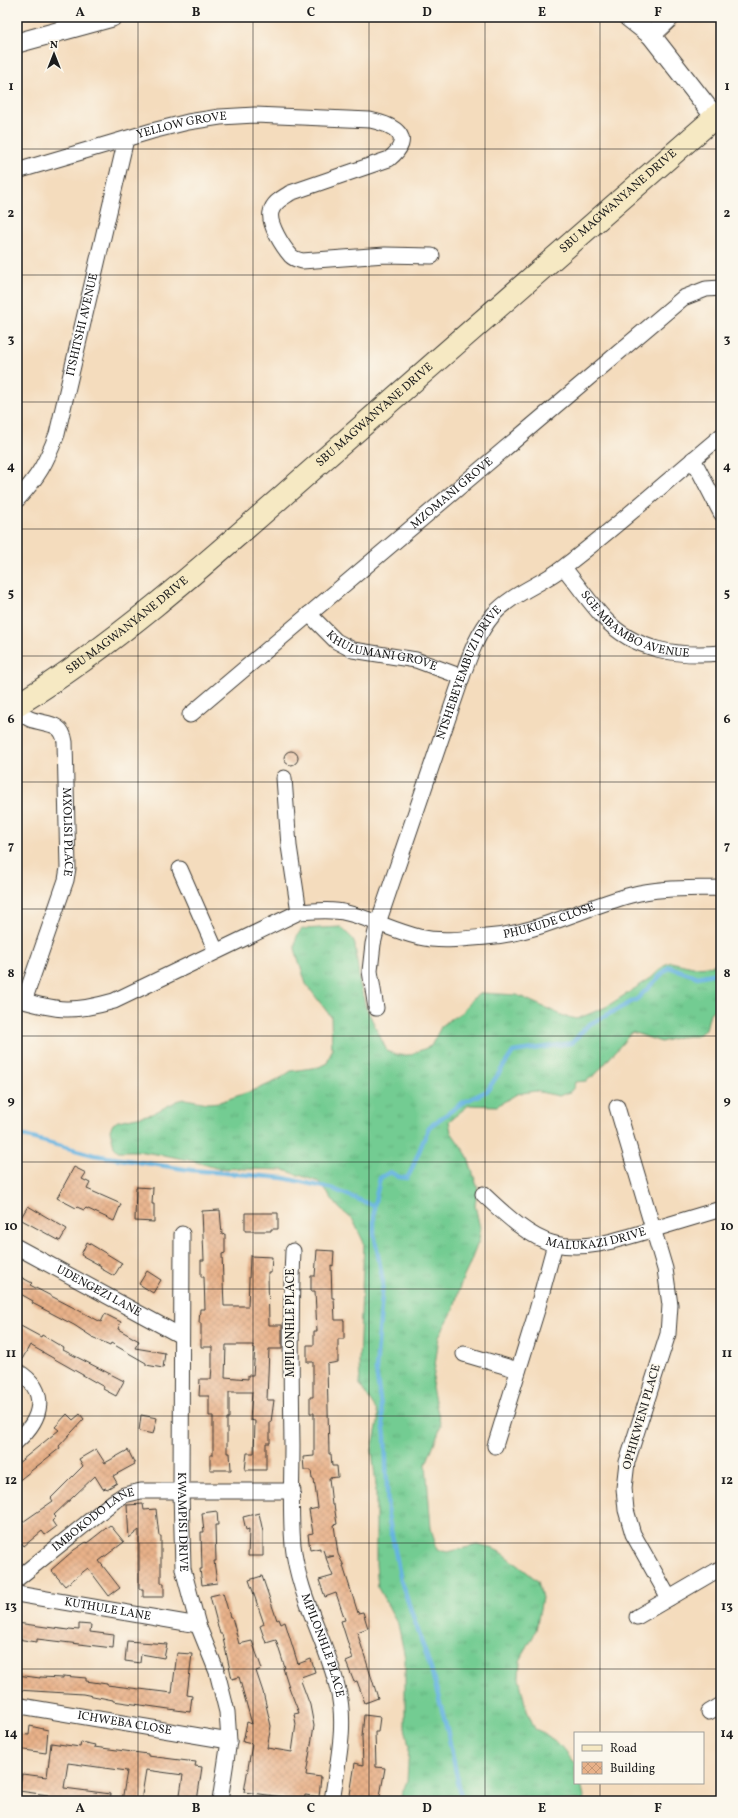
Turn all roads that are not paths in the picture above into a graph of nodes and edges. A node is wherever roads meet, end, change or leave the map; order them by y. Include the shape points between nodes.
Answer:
1 (112, 17) edge
2 (628, 17) edge
3 (670, 17) edge
4 (651, 34) junction
5 (17, 43) edge
6 (718, 115) edge
7 (126, 139) junction
8 (17, 171) edge
9 (432, 256) dead end
10 (721, 288) edge
11 (721, 436) edge
12 (693, 460) junction
13 (17, 500) edge
14 (721, 513) edge
15 (564, 568) junction
16 (309, 614) junction
17 (721, 653) edge
18 (462, 677) junction
19 (17, 705) edge
20 (17, 709) edge
21 (190, 714) dead end
22 (284, 778) dead end
23 (180, 869) dead end
24 (721, 888) edge
25 (299, 912) junction
26 (378, 923) junction
27 (216, 951) junction
28 (20, 1000) edge
29 (376, 1008) dead end
30 (617, 1107) dead end
31 (483, 1194) dead end
32 (721, 1209) edge
33 (653, 1229) junction
34 (182, 1234) dead end
35 (555, 1244) junction
36 (17, 1247) edge
37 (292, 1252) dead end
38 (181, 1336) junction
39 (464, 1354) dead end
40 (518, 1370) junction
41 (17, 1371) edge
42 (17, 1441) edge
43 (495, 1446) dead end
44 (292, 1491) junction
45 (181, 1492) junction
46 (721, 1568) edge
47 (17, 1579) edge
48 (17, 1594) edge
49 (669, 1598) junction
50 (638, 1617) dead end
51 (198, 1624) junction
52 (21, 1706) dead end
53 (229, 1741) junction
54 (220, 1801) edge
55 (332, 1801) edge

1 - 5 street
2 - 4 street
3 - 4 street
4 - 6 street
6 - 19 main road, SBU MAGWANYANE DRIVE via 263,513 121,633
7 - 8 street, YELLOW GROVE
7 - 9 street, YELLOW GROVE via 188,122 220,117 255,116 383,122 400,133 402,145 398,152 389,159 290,193 271,210 271,220 292,257 302,261 385,255
7 - 13 street, ITSHITSHI AVENUE via 57,434 45,464 32,484
10 - 16 street, MZOMANI GROVE via 706,289 684,298
11 - 12 street, NTSHEBEYEMBUZI DRIVE
12 - 14 street
12 - 15 street, NTSHEBEYEMBUZI DRIVE
15 - 17 street, SGE MBAMBO AVENUE via 605,620 651,649 703,655
15 - 18 street, NTSHEBEYEMBUZI DRIVE via 512,599 494,614 473,646
16 - 18 street, KHULUMANI GROVE via 336,641 353,650 416,660
16 - 21 street, MZOMANI GROVE
18 - 26 street, NTSHEBEYEMBUZI DRIVE
20 - 28 street, MXOLISI PLACE via 29,719 53,725 64,734 68,868 66,880
22 - 25 street via 288,846
23 - 27 street
24 - 26 street, PHUKUDE CLOSE via 651,891 533,928 494,937 438,940
25 - 26 street, MXOLISI PLACE via 318,910 346,913
25 - 27 street, MXOLISI PLACE
26 - 29 street, NTSHEBEYEMBUZI DRIVE via 371,951 370,971
27 - 28 street, MXOLISI PLACE via 114,1001 99,1005 61,1009
30 - 33 street, OPHIKWENI PLACE
31 - 35 street, MALUKAZI DRIVE via 517,1223
32 - 33 street, MALUKAZI DRIVE
33 - 35 street, MALUKAZI DRIVE via 611,1242 590,1245
33 - 49 street, OPHIKWENI PLACE via 665,1269 670,1320 668,1334 626,1462 624,1488 626,1510 633,1534
34 - 38 street, KWAMPISI DRIVE
35 - 40 street
36 - 38 street, UDENGEZI LANE
37 - 44 street, MPILONHLE PLACE
38 - 45 street, KWAMPISI DRIVE
39 - 40 street
40 - 43 street
41 - 42 street via 31,1383 39,1402 37,1418
44 - 45 street
44 - 55 street, MPILONHLE PLACE via 293,1545 300,1578 332,1668 341,1705 342,1716
45 - 47 street, IMBOKODO LANE via 141,1491 124,1495
45 - 51 street, KWAMPISI DRIVE via 183,1569
46 - 49 street
48 - 51 street, KUTHULE LANE
49 - 50 street
51 - 53 street, KWAMPISI DRIVE via 225,1697
52 - 53 street, ICHWEBA CLOSE
53 - 54 street, KWAMPISI DRIVE

